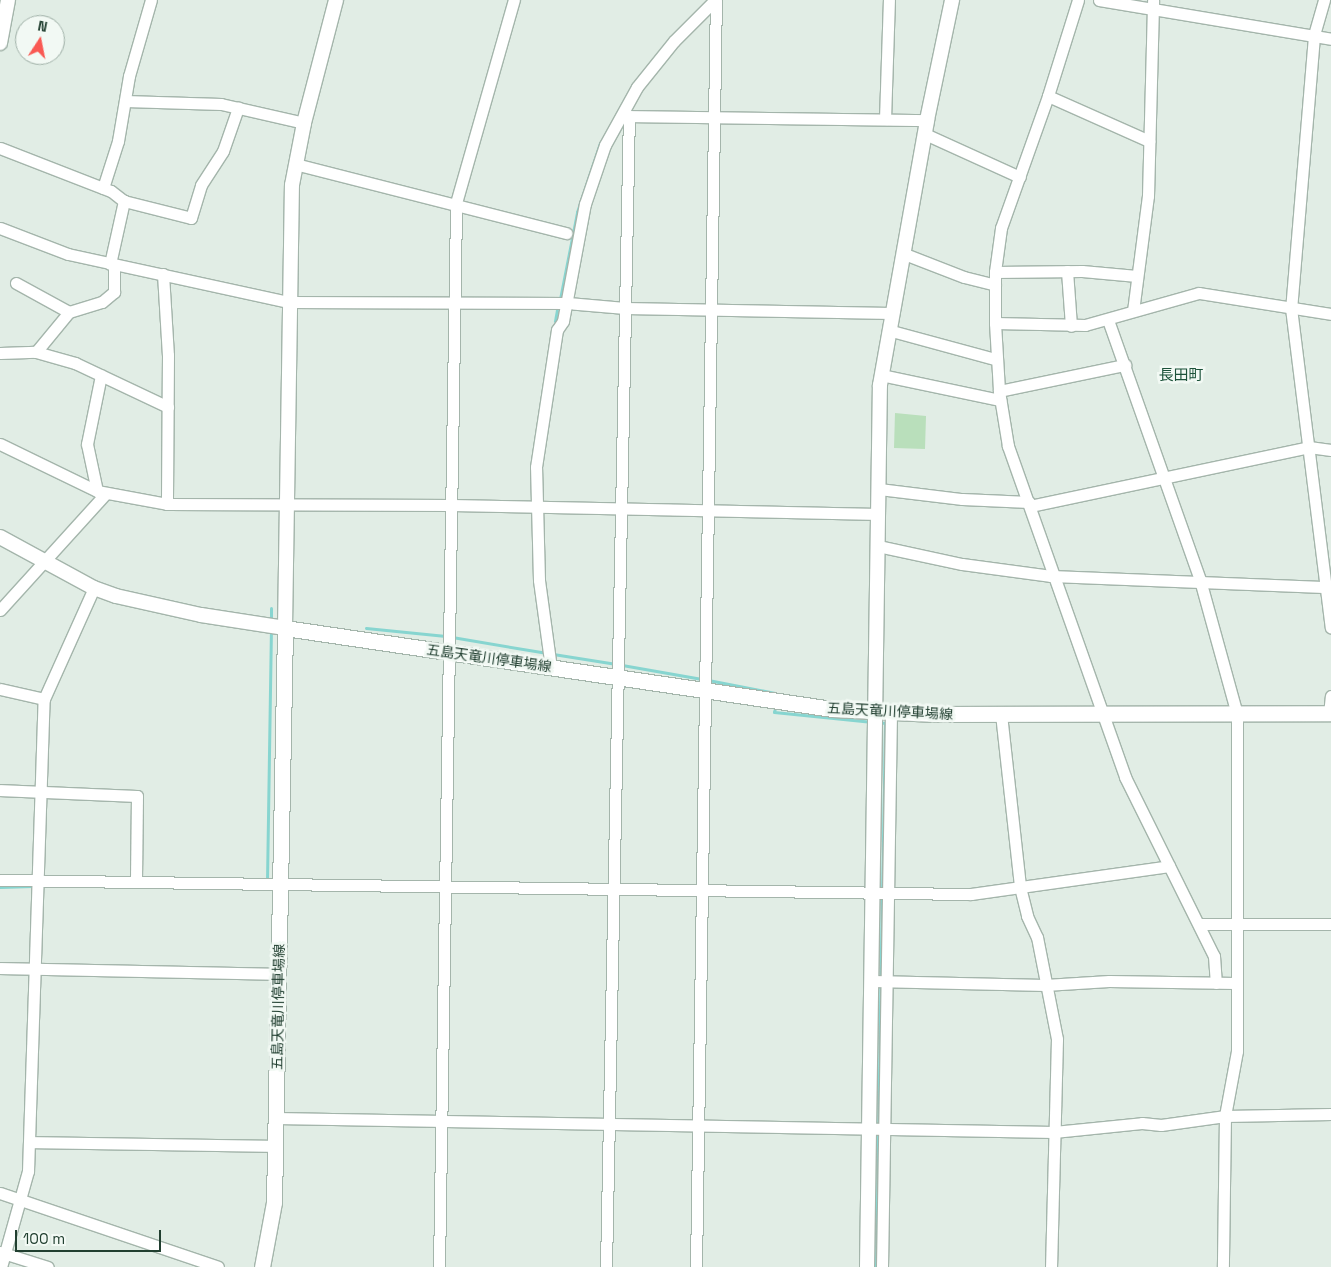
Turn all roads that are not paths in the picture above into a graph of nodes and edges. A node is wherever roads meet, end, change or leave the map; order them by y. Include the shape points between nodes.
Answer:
1 (8, 0) edge
2 (151, 0) edge
3 (336, 0) edge
4 (514, 0) edge
5 (715, 0) edge
6 (889, 0) edge
7 (952, 0) edge
8 (1078, 0) edge
9 (1098, 0) edge
10 (1324, 0) edge
11 (1152, 5) edge
12 (1314, 36) junction
13 (1331, 39) edge
14 (0, 43) edge
15 (1048, 96) junction
16 (125, 101) junction
17 (238, 108) junction
18 (714, 116) junction
19 (885, 119) junction
20 (304, 123) junction
21 (926, 127) junction
22 (1149, 141) junction
23 (0, 148) edge
24 (295, 164) junction
25 (1020, 177) junction
26 (103, 188) junction
27 (124, 201) junction
28 (456, 203) junction
29 (0, 228) edge
30 (566, 233) dead end
31 (902, 253) junction
32 (112, 264) junction
33 (1068, 271) junction
34 (996, 272) junction
35 (162, 274) junction
36 (1137, 276) junction
37 (16, 283) dead end
38 (995, 285) junction
39 (289, 302) junction
40 (454, 303) junction
41 (567, 303) junction
42 (625, 308) junction
43 (1291, 308) junction
44 (711, 310) junction
45 (1132, 311) junction
46 (69, 312) junction
47 (891, 313) junction
48 (1331, 314) edge
49 (1108, 320) junction
50 (995, 323) junction
51 (1071, 326) junction
52 (888, 330) junction
53 (36, 352) junction
54 (0, 353) edge
55 (995, 359) junction
56 (1125, 365) junction
57 (101, 375) junction
58 (881, 375) junction
59 (999, 395) junction
60 (168, 407) junction
61 (0, 444) edge
62 (1309, 447) junction
63 (1331, 450) edge
64 (1166, 478) junction
65 (879, 489) junction
66 (101, 492) junction
67 (167, 504) junction
68 (1030, 504) junction
69 (452, 505) junction
70 (286, 506) junction
71 (535, 508) junction
72 (623, 510) junction
73 (708, 511) junction
74 (879, 514) junction
75 (0, 537) edge
76 (878, 546) junction
77 (41, 560) junction
78 (1052, 576) junction
79 (1200, 580) junction
80 (1328, 586) edge
81 (94, 588) junction
82 (0, 610) edge
83 (285, 628) junction
84 (1331, 628) edge
85 (450, 652) junction
86 (551, 668) junction
87 (618, 678) junction
88 (0, 689) edge
89 (706, 691) junction
90 (1331, 696) edge
91 (44, 699) junction
92 (884, 713) junction
93 (1001, 714) junction
94 (1104, 714) junction
95 (1237, 714) junction
96 (1330, 714) edge
97 (0, 790) edge
98 (42, 792) junction
99 (1170, 866) junction
100 (0, 880) edge
101 (39, 880) junction
102 (136, 882) junction
103 (280, 886) junction
104 (446, 886) junction
105 (1020, 887) junction
106 (613, 889) junction
107 (702, 890) junction
108 (880, 893) junction
109 (1237, 923) junction
110 (1199, 924) junction
111 (1331, 924) edge
112 (0, 968) edge
113 (36, 968) junction
114 (279, 974) junction
115 (880, 982) junction
116 (1216, 983) junction
117 (1235, 983) junction
118 (1045, 985) junction
119 (1331, 1114) edge
120 (1225, 1116) junction
121 (276, 1118) junction
122 (442, 1120) junction
123 (609, 1122) junction
124 (698, 1125) junction
125 (877, 1126) junction
126 (1054, 1132) junction
127 (30, 1142) junction
128 (275, 1146) junction
129 (0, 1194) edge
130 (19, 1200) junction
131 (1, 1253) edge
132 (1, 1267) edge
133 (48, 1267) edge
134 (218, 1267) edge
135 (262, 1267) edge
136 (439, 1267) edge
137 (606, 1267) edge
138 (696, 1267) edge
139 (867, 1267) edge
140 (882, 1267) edge
141 (1051, 1267) edge
142 (1223, 1267) edge

1 - 14 street
2 - 16 street
3 - 20 street
4 - 28 street
5 - 18 street
5 - 41 street via 674,41 637,87 605,145 585,204
6 - 19 street
7 - 21 street
8 - 15 street
9 - 11 street
10 - 12 street
11 - 12 street
11 - 22 street
12 - 13 street
12 - 43 street
15 - 22 street
15 - 25 street
16 - 17 street via 221,104
16 - 26 street via 118,141
17 - 20 street
17 - 27 street via 223,151 201,184 191,218
18 - 19 street
18 - 42 street via 629,116
18 - 44 street
19 - 21 street
20 - 24 street
21 - 25 street
21 - 31 street
22 - 36 street via 1148,196
23 - 26 street
24 - 28 street
24 - 39 street
25 - 34 street via 1001,228
26 - 27 street
27 - 32 street
28 - 30 street
28 - 40 street
29 - 32 street via 68,254
31 - 38 street via 964,277
31 - 47 street
32 - 35 street
32 - 46 street via 114,292 102,302
33 - 34 street
33 - 36 street
33 - 51 street
34 - 38 street
35 - 39 street
35 - 60 street
36 - 45 street
37 - 46 street
38 - 50 street
39 - 40 street
39 - 70 street
40 - 41 street
40 - 69 street
41 - 42 street
41 - 71 street via 563,321 558,326 548,380 536,467
42 - 44 street
42 - 72 street
43 - 45 street via 1199,294
43 - 48 street
43 - 62 street
44 - 47 street
44 - 73 street
45 - 49 street
46 - 53 street
47 - 52 street
49 - 51 street
49 - 56 street
50 - 51 street
50 - 55 street
52 - 55 street
52 - 58 street
53 - 54 street
53 - 57 street via 75,362
55 - 59 street
56 - 59 street
56 - 64 street
57 - 60 street
57 - 66 street via 87,444
58 - 59 street
58 - 65 street
59 - 68 street via 1008,446
60 - 67 street
61 - 66 street
62 - 63 street
62 - 64 street
62 - 80 street
64 - 68 street
64 - 79 street
65 - 68 street
65 - 74 street
66 - 67 street
66 - 77 street
67 - 70 street
68 - 78 street
69 - 70 street
69 - 71 street
69 - 85 street
70 - 83 street
71 - 72 street
71 - 86 street via 539,580
72 - 73 street
72 - 87 street
73 - 74 street
73 - 89 street
74 - 76 street
75 - 77 street
76 - 78 street via 962,564
76 - 92 street
77 - 81 street
77 - 82 street
78 - 79 street
78 - 94 street
79 - 80 street
79 - 95 street
80 - 84 street
81 - 83 street via 142,603
81 - 91 street
83 - 85 main road, 五島天竜川停車場線
83 - 103 main road, 五島天竜川停車場線
85 - 86 main road, 五島天竜川停車場線
85 - 104 street
86 - 87 main road, 五島天竜川停車場線
87 - 89 main road, 五島天竜川停車場線
87 - 106 street
88 - 91 street
89 - 92 main road, 五島天竜川停車場線
89 - 107 street
90 - 96 street
91 - 98 street
92 - 93 main road, 五島天竜川停車場線
92 - 108 street
93 - 94 main road, 五島天竜川停車場線
93 - 105 street
94 - 95 main road, 五島天竜川停車場線
94 - 99 street via 1125,777
95 - 96 main road, 五島天竜川停車場線
95 - 109 street
97 - 98 street
98 - 101 street
98 - 102 street via 137,796
99 - 105 street
99 - 110 street
100 - 101 street
101 - 102 street
101 - 113 street
102 - 103 street
103 - 104 street
103 - 114 main road, 五島天竜川停車場線
104 - 106 street
104 - 122 street
105 - 108 street via 971,894
105 - 118 street via 1027,916 1037,937
106 - 107 street
106 - 123 street
107 - 108 street
107 - 124 street
108 - 115 street
109 - 110 street
109 - 111 street
109 - 117 street
110 - 116 street via 1214,956
112 - 113 street
113 - 114 street
113 - 127 street
114 - 121 main road, 五島天竜川停車場線
115 - 118 street
115 - 125 street
116 - 117 street
116 - 118 street via 1109,981
117 - 120 street via 1238,1051
118 - 126 street via 1058,1039
119 - 120 street
120 - 126 street via 1161,1125 1142,1123
120 - 142 street
121 - 122 street
121 - 128 main road, 五島天竜川停車場線
122 - 123 street
122 - 136 street
123 - 124 street
123 - 137 street
124 - 125 street
124 - 138 street
125 - 126 street
125 - 139 street
125 - 140 street
126 - 141 street
127 - 128 street
127 - 130 street via 28,1171
128 - 135 main road, 五島天竜川停車場線 via 274,1202
129 - 130 street
130 - 131 street
130 - 134 street
131 - 132 street
131 - 133 street

